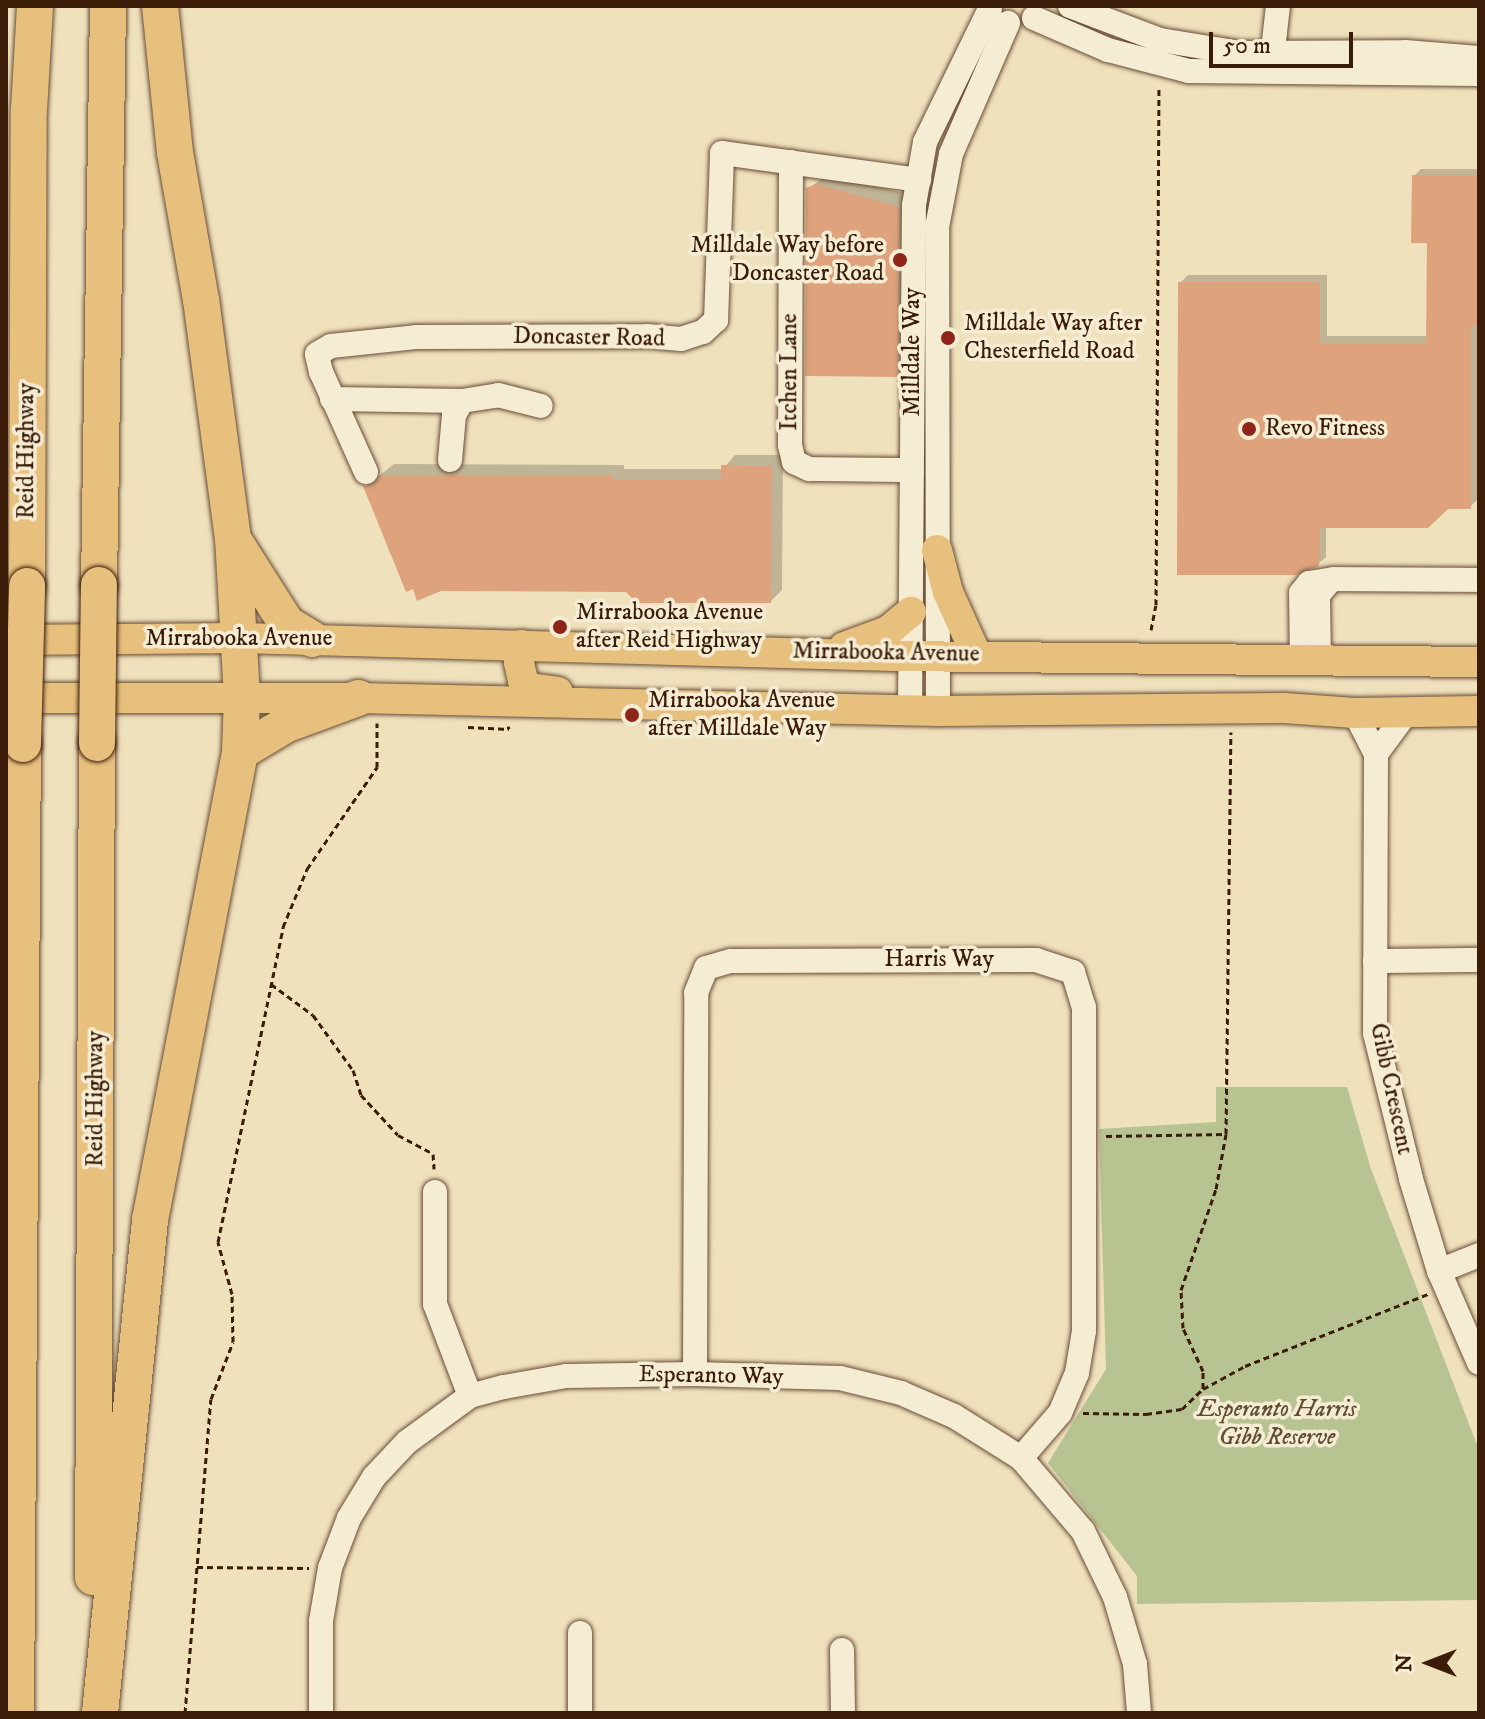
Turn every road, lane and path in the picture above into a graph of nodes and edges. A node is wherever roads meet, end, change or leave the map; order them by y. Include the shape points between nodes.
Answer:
1 (35, 6) edge
2 (108, 6) edge
3 (160, 6) edge
4 (1070, 6) edge
5 (1278, 6) edge
6 (1038, 12) edge
7 (996, 13) edge
8 (1479, 58) edge
9 (1271, 63) junction
10 (1479, 74) edge
11 (1159, 81) dead end
12 (791, 162) junction
13 (919, 180) junction
14 (332, 399) junction
15 (462, 401) junction
16 (541, 406) dead end
17 (450, 460) dead end
18 (912, 470) junction
19 (366, 472) dead end
20 (233, 539) junction
21 (937, 550) junction
22 (1479, 580) edge
23 (911, 612) junction
24 (1151, 630) dead end
25 (241, 638) junction
26 (312, 639) junction
27 (6, 640) edge
28 (521, 645) junction
29 (819, 653) junction
30 (976, 654) junction
31 (924, 655) junction
32 (1475, 658) edge
33 (1310, 662) junction
34 (6, 698) edge
35 (242, 698) junction
36 (655, 705) junction
37 (1284, 708) junction
38 (362, 711) junction
39 (924, 711) junction
40 (1479, 711) edge
41 (1407, 712) junction
42 (1355, 713) junction
43 (465, 727) dead end
44 (509, 729) dead end
45 (1231, 731) dead end
46 (240, 752) junction
47 (1376, 754) junction
48 (1479, 960) edge
49 (1375, 961) junction
50 (271, 984) junction
51 (1226, 1134) junction
52 (1084, 1136) junction
53 (435, 1192) joint
54 (1479, 1255) edge
55 (1442, 1279) junction
56 (1479, 1363) edge
57 (695, 1374) junction
58 (1203, 1389) junction
59 (470, 1396) junction
60 (1060, 1413) junction
61 (1021, 1458) junction
62 (197, 1567) junction
63 (330, 1568) junction
64 (580, 1633) dead end
65 (842, 1650) dead end
66 (16, 1713) edge
67 (93, 1713) edge
68 (100, 1713) edge
69 (185, 1713) edge
70 (321, 1713) edge
71 (580, 1713) edge
72 (843, 1713) edge
73 (1139, 1713) edge

1 - 66 highway, Reid Highway, bridge via 29,110
2 - 67 highway, Reid Highway, bridge via 97,743
3 - 20 highway via 175,153
4 - 9 street via 1160,40
5 - 9 street
6 - 7 street via 1017,24
6 - 9 street via 1108,50 1189,71
7 - 13 street, Milldale Way via 925,142
7 - 21 street, Milldale Way via 951,154 937,227
8 - 9 street via 1405,52
9 - 10 street
11 - 24 path via 1156,605
12 - 13 street, Doncaster Road
12 - 14 street, Doncaster Road via 722,153 716,320 703,332 681,339 416,337 331,346 317,354
12 - 18 street, Itchen Lane via 794,462 809,469
13 - 18 street, Milldale Way via 914,205
14 - 15 street
14 - 19 street, Doncaster Road
15 - 16 street via 498,395
15 - 17 street via 454,415
18 - 23 street, Milldale Way
20 - 25 highway
20 - 26 highway via 287,624
21 - 30 main road via 948,592
21 - 31 street, Milldale Way
22 - 33 street via 1309,583 1301,593
23 - 29 main road via 886,632
23 - 31 street, Milldale Way
25 - 26 main road, Mirrabooka Avenue
25 - 27 main road, Mirrabooka Avenue
25 - 35 highway
26 - 28 main road, Mirrabooka Avenue
28 - 29 main road, Mirrabooka Avenue
28 - 36 main road via 519,671 530,688
29 - 31 main road, Mirrabooka Avenue
30 - 31 main road, Mirrabooka Avenue
30 - 33 main road, Mirrabooka Avenue
31 - 39 street, Milldale Way
32 - 33 main road, Mirrabooka Avenue
33 - 37 main road via 1309,687
34 - 35 main road
35 - 38 main road
35 - 46 highway
36 - 38 main road
36 - 39 main road
37 - 39 main road
37 - 42 main road
38 - 46 highway via 287,724
38 - 50 path via 377,723 377,767 307,869 283,927
40 - 41 main road
41 - 42 main road
41 - 47 street
42 - 47 street, Gibb Crescent
43 - 44 path
45 - 51 path
46 - 68 highway via 150,1220
47 - 49 street, Gibb Crescent
48 - 49 street
49 - 55 street, Gibb Crescent via 1375,1033
50 - 53 path via 313,1015 353,1070 361,1095 398,1135 433,1154
50 - 62 path via 218,1242 232,1294 233,1342 211,1399
51 - 52 path
51 - 58 path via 1216,1189 1181,1290 1183,1328 1203,1371
52 - 57 street, Harris Way via 1084,1007 1073,972 1036,960 731,961 706,968 696,993
52 - 60 street, Harris Way via 1084,1331 1077,1373
53 - 59 street via 435,1304
54 - 55 street
55 - 56 street, Gibb Crescent
55 - 58 path
57 - 59 street, Esperanto Way via 566,1376
57 - 61 street, Esperanto Way via 840,1378 886,1389 954,1416
58 - 60 path via 1182,1409
59 - 63 street, Esperanto Way via 407,1442 374,1477 349,1518
60 - 61 street, Harris Way
61 - 73 street, Esperanto Way via 1083,1531 1115,1597 1135,1664
62 - 63 path
62 - 69 path
63 - 70 street, Esperanto Way via 321,1621
64 - 71 street
65 - 72 street

